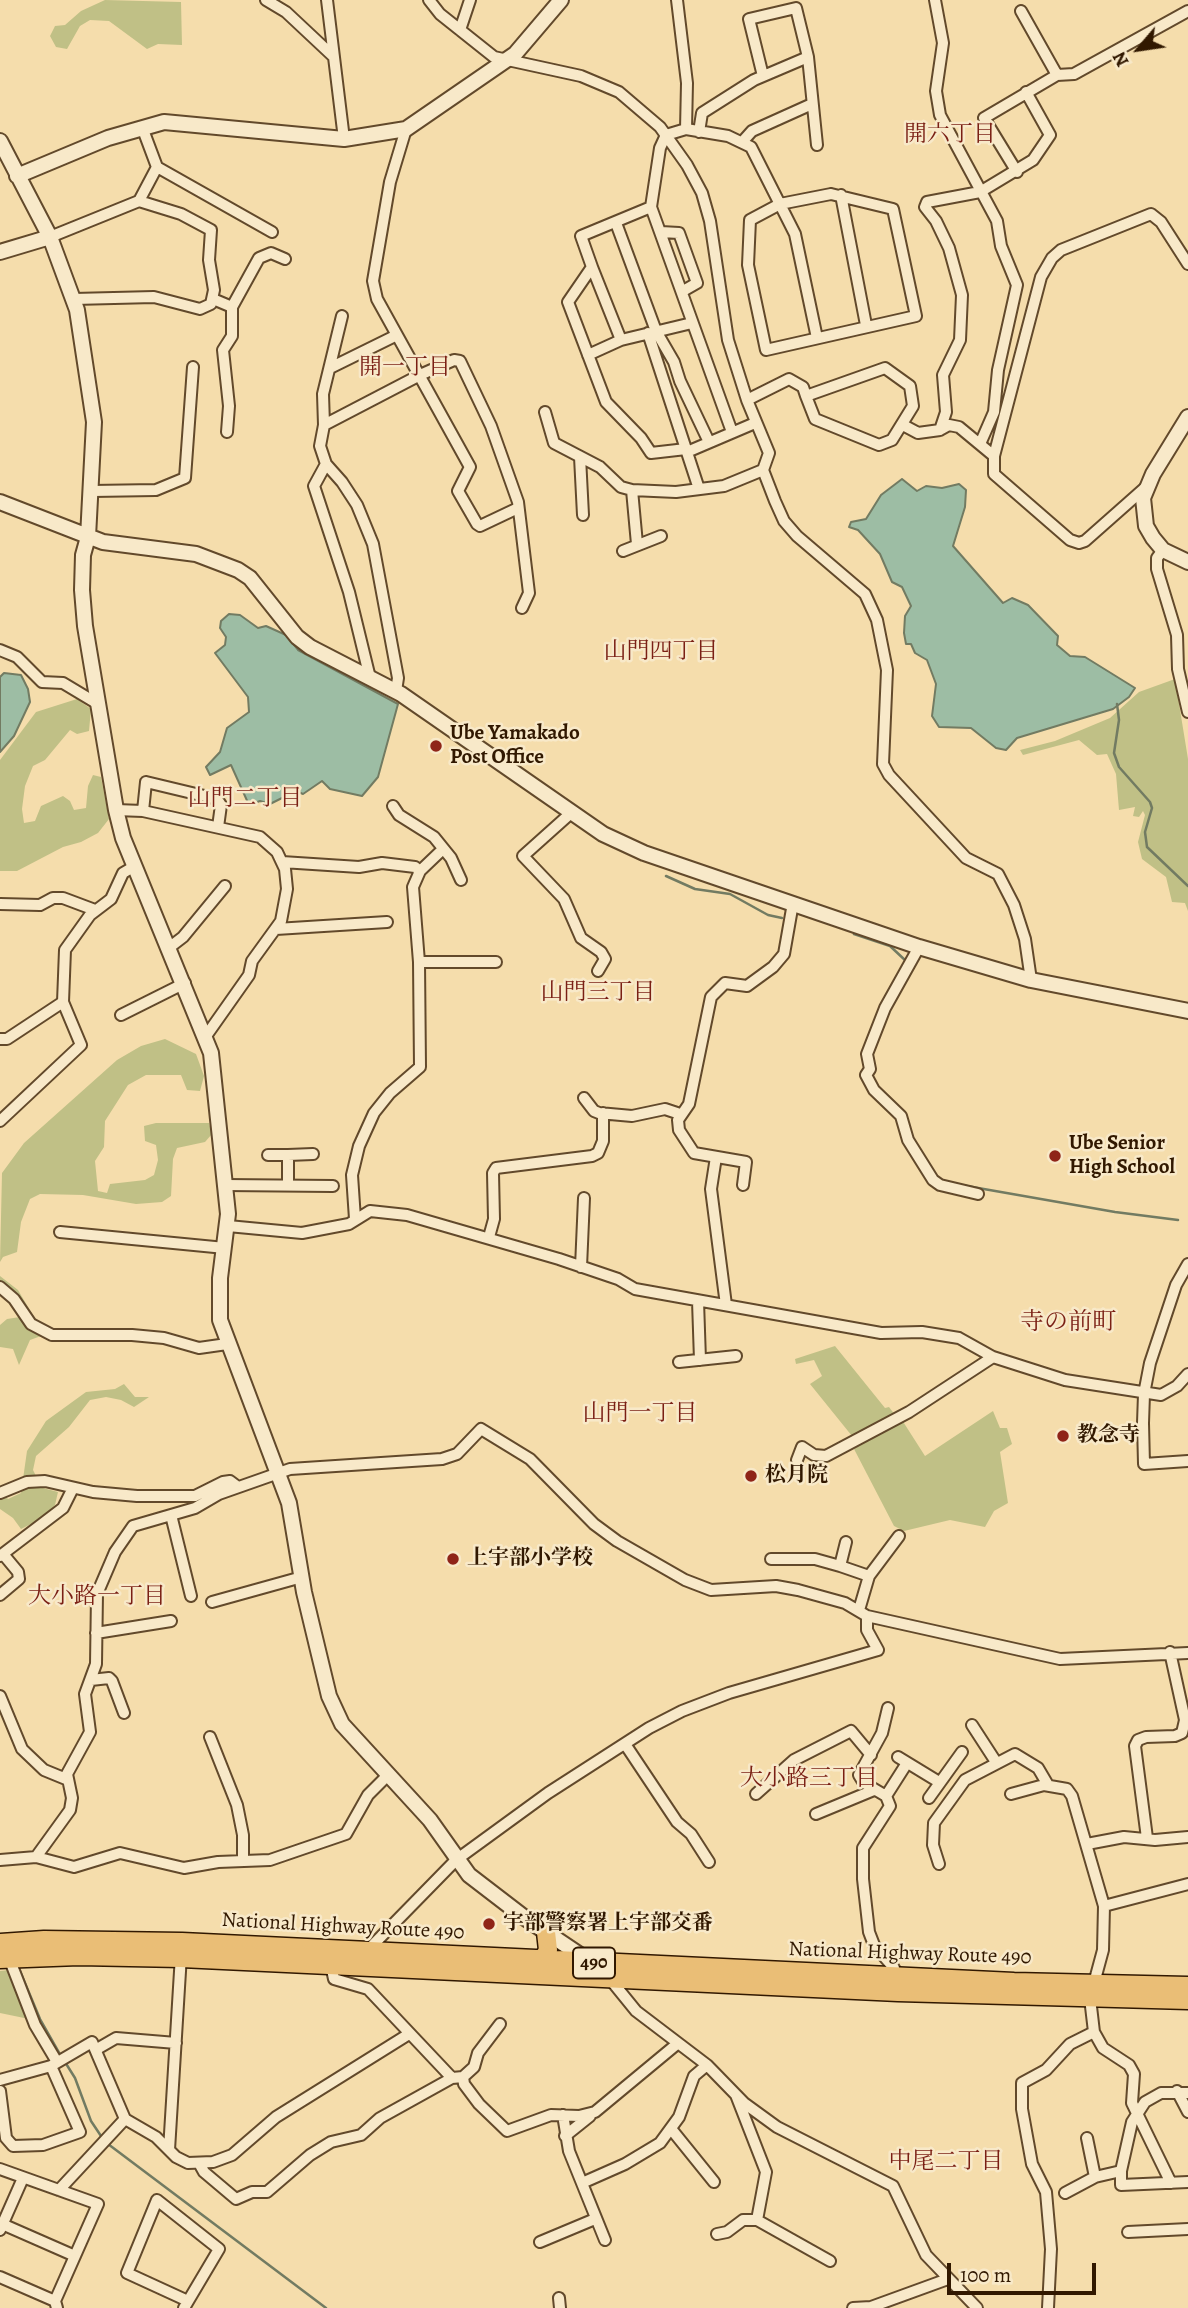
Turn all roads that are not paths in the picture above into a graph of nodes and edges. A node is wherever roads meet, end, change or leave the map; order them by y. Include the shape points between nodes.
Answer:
1 (266, 0) edge
2 (327, 0) edge
3 (429, 0) edge
4 (470, 0) edge
5 (561, 0) edge
6 (677, 0) edge
7 (935, 0) edge
8 (1021, 11) dead end
9 (1188, 11) edge
10 (460, 30) junction
11 (334, 57) junction
12 (808, 57) junction
13 (505, 61) junction
14 (1057, 75) junction
15 (763, 76) junction
16 (1026, 92) junction
17 (812, 104) junction
18 (142, 127) junction
19 (407, 129) junction
20 (686, 129) junction
21 (699, 132) junction
22 (666, 135) junction
23 (344, 139) junction
24 (0, 141) edge
25 (743, 141) junction
26 (817, 145) dead end
27 (157, 167) junction
28 (1017, 172) junction
29 (17, 176) junction
30 (980, 192) junction
31 (841, 195) junction
32 (139, 201) junction
33 (780, 204) junction
34 (651, 207) junction
35 (616, 223) junction
36 (272, 232) dead end
37 (661, 232) junction
38 (50, 237) junction
39 (0, 251) edge
40 (285, 259) dead end
41 (1188, 264) edge
42 (592, 267) junction
43 (683, 291) junction
44 (74, 299) junction
45 (213, 299) junction
46 (232, 307) junction
47 (342, 316) dead end
48 (692, 323) junction
49 (866, 325) junction
50 (652, 332) junction
51 (397, 335) junction
52 (817, 338) junction
53 (621, 341) junction
54 (588, 355) junction
55 (193, 368) dead end
56 (330, 368) junction
57 (420, 374) junction
58 (806, 396) junction
59 (747, 400) junction
60 (545, 412) dead end
61 (1188, 417) edge
62 (755, 423) junction
63 (324, 425) junction
64 (904, 425) junction
65 (940, 430) junction
66 (227, 432) dead end
67 (732, 432) junction
68 (709, 442) junction
69 (980, 444) junction
70 (686, 450) junction
71 (994, 456) junction
72 (580, 457) junction
73 (326, 464) junction
74 (763, 470) junction
75 (1146, 487) junction
76 (699, 489) junction
77 (632, 490) junction
78 (92, 491) junction
79 (0, 502) edge
80 (518, 508) junction
81 (583, 515) dead end
82 (661, 536) dead end
83 (88, 537) junction
84 (637, 544) junction
85 (1163, 550) junction
86 (623, 551) dead end
87 (1188, 562) edge
88 (522, 608) dead end
89 (0, 650) edge
90 (370, 678) junction
91 (396, 691) junction
92 (98, 704) junction
93 (1188, 712) edge
94 (393, 806) dead end
95 (116, 810) junction
96 (143, 811) junction
97 (570, 813) junction
98 (218, 827) junction
99 (443, 849) junction
100 (282, 862) junction
101 (135, 866) junction
102 (420, 871) junction
103 (461, 880) dead end
104 (225, 886) dead end
105 (793, 903) junction
106 (0, 904) edge
107 (95, 910) junction
108 (387, 922) dead end
109 (276, 929) junction
110 (170, 947) junction
111 (919, 947) junction
112 (419, 962) junction
113 (496, 962) dead end
114 (598, 971) dead end
115 (1031, 980) junction
116 (185, 983) junction
117 (63, 1002) junction
118 (1188, 1011) edge
119 (121, 1015) dead end
120 (206, 1036) junction
121 (0, 1039) edge
122 (584, 1098) dead end
123 (603, 1113) junction
124 (680, 1114) junction
125 (0, 1121) edge
126 (313, 1154) dead end
127 (268, 1155) dead end
128 (288, 1155) junction
129 (716, 1157) junction
130 (225, 1185) junction
131 (288, 1185) junction
132 (743, 1185) dead end
133 (333, 1186) dead end
134 (978, 1194) dead end
135 (584, 1198) dead end
136 (355, 1219) junction
137 (228, 1226) junction
138 (60, 1232) dead end
139 (489, 1237) junction
140 (225, 1248) junction
141 (1188, 1264) edge
142 (581, 1267) junction
143 (0, 1287) edge
144 (698, 1301) junction
145 (726, 1305) junction
146 (228, 1344) junction
147 (736, 1356) dead end
148 (993, 1357) junction
149 (700, 1360) junction
150 (679, 1362) dead end
151 (1188, 1374) edge
152 (1144, 1394) junction
153 (797, 1460) dead end
154 (1188, 1461) edge
155 (278, 1474) junction
156 (238, 1487) junction
157 (73, 1488) junction
158 (0, 1493) edge
159 (171, 1515) junction
160 (899, 1536) dead end
161 (846, 1542) dead end
162 (2, 1555) edge
163 (771, 1559) dead end
164 (839, 1566) junction
165 (869, 1576) junction
166 (302, 1577) junction
167 (0, 1595) edge
168 (191, 1596) dead end
169 (212, 1602) dead end
170 (863, 1613) junction
171 (171, 1621) dead end
172 (96, 1633) junction
173 (1170, 1652) junction
174 (1188, 1653) edge
175 (91, 1680) junction
176 (0, 1696) edge
177 (888, 1709) dead end
178 (124, 1713) dead end
179 (1187, 1719) edge
180 (972, 1724) dead end
181 (209, 1737) dead end
182 (625, 1744) junction
183 (962, 1752) dead end
184 (871, 1755) junction
185 (996, 1762) junction
186 (950, 1766) junction
187 (388, 1775) junction
188 (66, 1779) junction
189 (965, 1780) junction
190 (939, 1783) junction
191 (1048, 1785) junction
192 (874, 1790) junction
193 (756, 1794) dead end
194 (1012, 1794) dead end
195 (886, 1796) junction
196 (929, 1798) dead end
197 (816, 1814) dead end
198 (1188, 1837) edge
199 (1147, 1838) junction
200 (1087, 1844) junction
201 (36, 1857) junction
202 (0, 1860) edge
203 (456, 1860) junction
204 (243, 1861) junction
205 (709, 1862) dead end
206 (939, 1864) dead end
207 (1188, 1885) edge
208 (1104, 1906) junction
209 (546, 1932) junction
210 (181, 1950) junction
211 (367, 1951) junction
212 (3, 1953) edge
213 (330, 1957) junction
214 (543, 1959) junction
215 (592, 1963) junction
216 (609, 1978) junction
217 (893, 1984) junction
218 (1188, 1986) edge
219 (1091, 1991) junction
220 (1188, 2000) edge
221 (500, 2024) dead end
222 (1094, 2032) junction
223 (409, 2034) junction
224 (176, 2043) junction
225 (677, 2044) junction
226 (97, 2049) junction
227 (54, 2064) junction
228 (707, 2065) junction
229 (458, 2078) junction
230 (0, 2080) edge
231 (0, 2091) edge
232 (736, 2092) junction
233 (1183, 2092) edge
234 (595, 2112) junction
235 (1188, 2112) edge
236 (1136, 2113) junction
237 (563, 2115) junction
238 (125, 2119) junction
239 (672, 2130) junction
240 (565, 2136) junction
241 (1087, 2138) dead end
242 (169, 2150) junction
243 (199, 2163) junction
244 (0, 2169) edge
245 (1121, 2171) junction
246 (1094, 2177) junction
247 (23, 2178) junction
248 (714, 2182) dead end
249 (1188, 2182) edge
250 (582, 2183) junction
251 (1171, 2183) junction
252 (59, 2190) junction
253 (1065, 2193) dead end
254 (595, 2219) junction
255 (757, 2220) junction
256 (1, 2227) edge
257 (1188, 2229) edge
258 (1128, 2232) dead end
259 (717, 2234) dead end
260 (605, 2240) dead end
261 (540, 2242) dead end
262 (75, 2256) junction
263 (830, 2262) dead end
264 (0, 2277) edge
265 (948, 2279) junction
266 (56, 2305) edge
267 (186, 2305) edge
268 (871, 2307) edge
269 (853, 2308) edge
270 (977, 2308) edge
271 (1048, 2308) edge

1 - 11 street via 286,12
2 - 11 street
3 - 10 street
4 - 10 street
5 - 13 street
6 - 20 street via 687,83
7 - 30 street via 943,43 936,101
8 - 14 street
9 - 14 street via 1074,74
10 - 13 street
11 - 23 street
12 - 15 street
12 - 15 street via 796,8 749,19
12 - 17 street
13 - 19 street
13 - 22 street via 601,82 638,106
14 - 16 street
15 - 21 street via 702,113
16 - 28 street via 1050,135 1033,160
16 - 28 street via 984,118
17 - 25 street via 752,131
17 - 26 street
18 - 23 street via 180,122
18 - 27 street
18 - 29 street
19 - 23 street
19 - 51 street via 390,182 373,281 377,299
20 - 21 street
20 - 22 street
21 - 25 street
22 - 34 street
22 - 59 street via 702,193 718,260 728,340
24 - 29 street
25 - 33 street via 756,155
27 - 32 street
27 - 36 street
28 - 30 street
29 - 38 street
30 - 65 street via 927,202 925,207 949,248 962,295 960,341 943,375 946,412
30 - 69 street via 997,221 1001,246 1017,285 998,369 994,412
31 - 33 street
31 - 49 street
31 - 49 street via 893,209 916,316
32 - 38 street
32 - 45 street via 181,214 211,230
33 - 52 street via 795,234
33 - 52 street via 750,220 748,265 766,350
34 - 35 street
34 - 37 street
35 - 42 street via 582,236
35 - 50 street
37 - 43 street
37 - 43 street via 679,233 697,283
38 - 39 street
38 - 44 street
40 - 46 street via 271,253 259,258
41 - 71 street via 1151,214 1061,250 1052,258 1041,277
42 - 53 street
42 - 54 street via 568,302
43 - 48 street
44 - 45 street via 154,298 200,309
44 - 78 street via 94,422
45 - 46 street
46 - 66 street via 232,336 223,350
47 - 56 street
48 - 50 street
48 - 67 street
49 - 52 street
50 - 53 street
50 - 68 street via 674,362
50 - 70 street
51 - 56 street
51 - 57 street
53 - 54 street
54 - 70 street via 606,402 651,453
55 - 78 street via 186,478 156,490
56 - 63 street via 323,394
57 - 63 street
57 - 80 street via 454,360 466,368
57 - 80 street via 470,467 458,491 477,524
58 - 59 street via 803,387 789,379
58 - 64 street via 815,419 879,445 892,440
58 - 64 street via 885,368 914,394
59 - 62 street
60 - 72 street via 554,443
61 - 75 street
62 - 67 street
62 - 74 street via 768,453
63 - 73 street via 320,446
64 - 65 street via 918,433
65 - 69 street via 949,425 959,427
67 - 68 street
68 - 70 street
69 - 71 street
70 - 76 street
71 - 75 street via 994,474 1070,541 1079,543
72 - 77 street
72 - 81 street
73 - 90 street via 314,486 349,592
73 - 91 street via 357,505 373,544 398,678
74 - 76 street via 724,486
74 - 115 street via 784,521 812,551 865,594 874,611 887,670 883,764 966,858 998,874 1025,939
75 - 85 street via 1146,526
76 - 77 street
77 - 84 street
78 - 83 street
79 - 83 street
80 - 88 street via 529,593
82 - 84 street
83 - 90 street via 195,554 227,564 250,578 310,648
83 - 92 street via 82,590
84 - 86 street
85 - 87 street
85 - 93 street via 1157,569 1177,635 1178,669
89 - 92 street via 18,657 42,682 63,682
90 - 91 street
91 - 97 street
92 - 95 street
94 - 99 street via 399,815 429,832
95 - 96 street
95 - 101 street
96 - 98 street
96 - 98 street via 146,782 217,799 221,805
97 - 105 street via 603,835 644,853
97 - 114 street via 523,856 565,899 586,944 601,952 605,959
98 - 100 street via 260,837
99 - 102 street
99 - 103 street
100 - 102 street via 359,867 382,863
100 - 109 street via 286,907
101 - 107 street via 123,873 111,899
101 - 110 street
102 - 112 street via 413,887
104 - 110 street
105 - 111 street
105 - 124 street via 784,954 773,967 747,986 725,984 710,997 689,1104
106 - 107 street via 40,905 63,898
107 - 117 street via 65,950
108 - 109 street
109 - 120 street
110 - 116 street
111 - 115 street
111 - 134 street via 883,1012 867,1054 867,1074 873,1090 901,1116 908,1140 933,1180
112 - 113 street
112 - 136 street via 420,1068 374,1113 359,1146 352,1175
115 - 118 street
116 - 119 street
116 - 120 street
117 - 121 street via 7,1039
117 - 125 street via 81,1045
120 - 130 street via 215,1073
122 - 123 street via 593,1111
123 - 124 street via 632,1116 665,1109
123 - 139 street via 598,1153 496,1168
124 - 129 street via 679,1130 686,1146 694,1153
126 - 128 street
127 - 128 street
128 - 131 street
129 - 132 street via 746,1162
129 - 145 street via 711,1189
130 - 131 street
130 - 137 street
131 - 133 street
135 - 142 street
136 - 137 street via 302,1233
136 - 139 street via 370,1211 407,1215
137 - 140 street
138 - 140 street
139 - 142 street
140 - 146 street via 219,1300
141 - 152 street via 1158,1338
142 - 144 street via 635,1289
143 - 146 street via 31,1324 52,1335 132,1335 199,1348
144 - 145 street
144 - 149 street
145 - 148 street via 881,1333 959,1338
146 - 155 street
147 - 149 street
148 - 152 street via 1065,1380
148 - 153 street via 909,1412 826,1457 802,1447
149 - 150 street
151 - 152 street via 1169,1393
152 - 154 street via 1144,1464
155 - 156 street
155 - 166 street via 293,1518
155 - 170 street via 290,1469 442,1459 457,1454 481,1429 530,1460 594,1524 685,1580 710,1590 776,1586 798,1590
156 - 157 street via 223,1482 185,1497 114,1495
156 - 159 street
157 - 158 street via 27,1482
157 - 162 street via 63,1508
159 - 168 street
159 - 172 street via 134,1526 115,1552 97,1594
160 - 165 street
161 - 164 street
162 - 167 street via 19,1572 19,1578
163 - 164 street via 815,1559
164 - 165 street
165 - 170 street
166 - 169 street
166 - 187 street via 335,1712
170 - 173 street via 1060,1658
170 - 182 street via 878,1650 729,1693 682,1711
171 - 172 street
172 - 175 street
173 - 174 street
173 - 179 street
175 - 178 street via 109,1678
175 - 188 street via 85,1694 90,1732
176 - 188 street via 22,1749 44,1770
177 - 184 street
179 - 199 street via 1182,1733 1146,1737 1135,1746
180 - 185 street
181 - 204 street via 237,1805
182 - 203 street
182 - 205 street
183 - 186 street
184 - 192 street via 859,1775
184 - 193 street via 851,1731 794,1760
185 - 189 street
185 - 191 street via 1012,1754 1023,1756 1038,1768
186 - 189 street
186 - 190 street
187 - 203 street via 430,1821
187 - 204 street via 368,1796 345,1834 270,1860
188 - 201 street via 72,1798 70,1810
189 - 206 street via 934,1823 933,1845
190 - 195 street via 902,1760
190 - 196 street
191 - 194 street
191 - 200 street via 1070,1791
192 - 195 street
192 - 197 street
195 - 217 street via 890,1806 863,1848 863,1879 869,1933 894,1968
198 - 199 street
199 - 200 street
200 - 208 street
201 - 202 street
201 - 204 street via 74,1867 120,1853 184,1868
203 - 209 street via 468,1875
203 - 211 street
207 - 208 street
208 - 219 street via 1103,1950
209 - 214 highway via 548,1950
209 - 215 street
210 - 212 highway, National Highway Route 490 / 490
210 - 213 highway, National Highway Route 490 / 490
210 - 224 street
211 - 213 highway, National Highway Route 490 / 490
211 - 214 highway, National Highway Route 490 / 490
212 - 227 street
213 - 216 highway, National Highway Route 490 / 490
213 - 223 street via 334,1979 364,1986
214 - 215 highway, National Highway Route 490 / 490
215 - 216 street
215 - 217 highway, National Highway Route 490 / 490
216 - 217 highway, National Highway Route 490 / 490
216 - 225 street via 636,2011
217 - 219 highway, National Highway Route 490 / 490
218 - 219 highway, National Highway Route 490 / 490
219 - 220 highway, National Highway Route 490 / 490
219 - 222 street
221 - 229 street via 478,2053 474,2067
222 - 236 street via 1103,2048 1129,2065 1134,2074 1132,2104
222 - 271 street via 1070,2044 1046,2070 1022,2083 1032,2164 1046,2192 1051,2249
223 - 229 street
223 - 243 street via 276,2117 232,2155
224 - 226 street via 116,2038
224 - 242 street
225 - 228 street
225 - 234 street
226 - 227 street via 92,2042
226 - 238 street
227 - 230 street
227 - 231 street via 80,2132 43,2145 13,2146 6,2138
228 - 232 street
228 - 239 street via 694,2076
229 - 237 street via 507,2132
229 - 243 street via 380,2118 361,2135 331,2142 267,2192 236,2199
232 - 255 street via 766,2172
232 - 265 street via 777,2127 893,2186 926,2255
233 - 235 street
233 - 236 street via 1153,2097
234 - 237 street
234 - 240 street
236 - 245 street
236 - 251 street
237 - 240 street
238 - 242 street
238 - 252 street
239 - 248 street
239 - 250 street via 642,2154
240 - 250 street
241 - 246 street
242 - 243 street via 188,2163
244 - 247 street
245 - 246 street
245 - 251 street via 1121,2185
246 - 253 street
247 - 252 street
247 - 256 street
249 - 251 street
250 - 254 street
252 - 262 street via 98,2204
254 - 260 street
254 - 261 street
255 - 259 street via 743,2220
255 - 263 street
256 - 262 street
257 - 258 street
262 - 266 street
264 - 266 street
265 - 268 street
265 - 270 street
267 - 267 street via 219,2249 157,2200 127,2273
268 - 269 street

